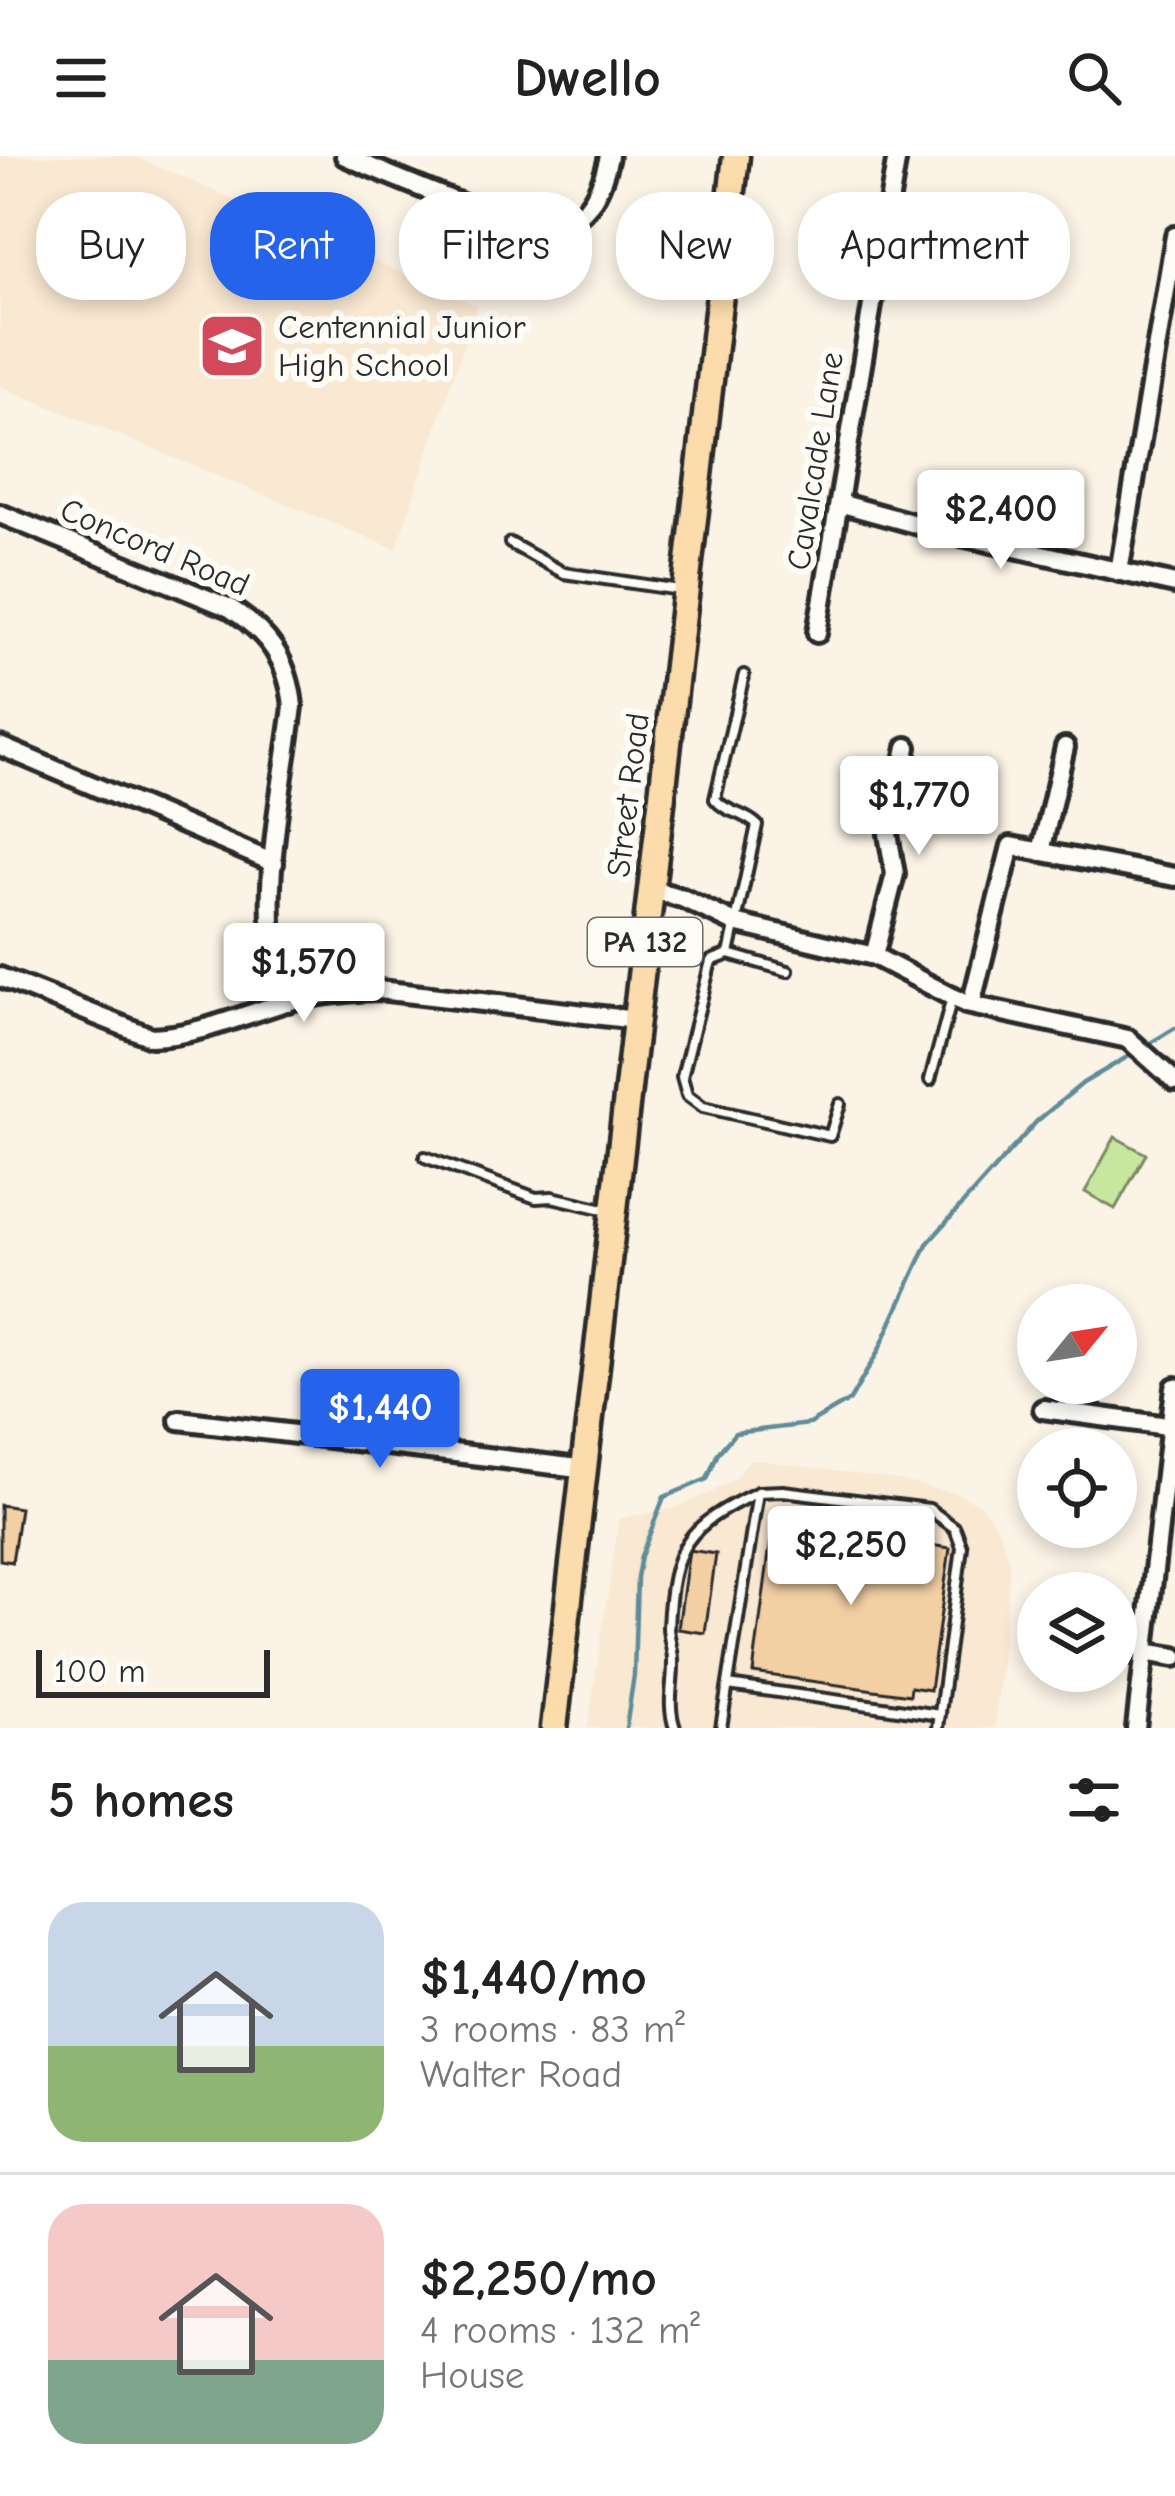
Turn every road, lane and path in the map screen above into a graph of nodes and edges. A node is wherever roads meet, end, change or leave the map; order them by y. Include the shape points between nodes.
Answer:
1 (345, 156) edge
2 (609, 156) edge
3 (736, 156) edge
4 (897, 156) edge
5 (1175, 236) edge
6 (839, 503) junction
7 (0, 514) edge
8 (510, 543) dead end
9 (1119, 572) junction
10 (1175, 584) edge
11 (685, 591) junction
12 (817, 633) dead end
13 (744, 675) dead end
14 (0, 746) edge
15 (907, 747) dead end
16 (1065, 747) dead end
17 (1041, 852) junction
18 (274, 863) junction
19 (1175, 877) edge
20 (650, 889) junction
21 (735, 922) junction
22 (729, 954) junction
23 (874, 956) junction
24 (788, 971) dead end
25 (0, 977) edge
26 (953, 996) junction
27 (288, 1002) junction
28 (971, 1005) junction
29 (636, 1019) junction
30 (930, 1080) dead end
31 (1175, 1081) edge
32 (840, 1104) dead end
33 (425, 1157) dead end
34 (614, 1211) junction
35 (1175, 1387) edge
36 (1043, 1408) dead end
37 (179, 1420) dead end
38 (1172, 1427) edge
39 (587, 1469) junction
40 (758, 1492) junction
41 (1144, 1652) junction
42 (1175, 1657) edge
43 (728, 1685) junction
44 (940, 1715) junction
45 (554, 1728) edge
46 (675, 1728) edge
47 (721, 1728) edge
48 (938, 1728) edge
49 (1136, 1728) edge

1 - 2 street via 509,223 548,229 596,199
3 - 11 main road, Street Road / PA 132
4 - 6 street, Cavalcade Lane
5 - 9 street
6 - 9 street
6 - 12 street, Cavalcade Lane
7 - 18 street, Concord Road via 230,608 269,640 285,665 292,706
8 - 11 lane via 564,573
9 - 10 street
11 - 20 main road, Street Road / PA 132
13 - 21 lane via 715,790 722,808 757,825
14 - 18 street
15 - 23 street via 888,834 896,874
16 - 17 street
17 - 19 street
17 - 28 street via 1011,846
18 - 27 street, Concord Road via 269,926
20 - 21 street
20 - 29 main road, Street Road / PA 132
21 - 22 lane
21 - 23 street
22 - 24 lane
22 - 32 lane via 711,961 682,1076 687,1095 703,1107 830,1136
23 - 26 street
25 - 27 street via 151,1037
26 - 28 street
26 - 30 lane
27 - 29 street via 379,990
28 - 31 street via 1128,1040
29 - 34 main road, Street Road / PA 132
33 - 34 lane via 536,1198
34 - 39 main road, Street Road / PA 132
35 - 38 street
36 - 38 street
37 - 39 street
38 - 41 street
39 - 45 main road, Street Road / PA 132
40 - 43 lane
40 - 44 lane via 929,1509 955,1528 962,1547
40 - 46 lane via 696,1526 680,1550 668,1631
41 - 42 street
41 - 49 street
43 - 44 lane
43 - 47 lane
44 - 48 lane

